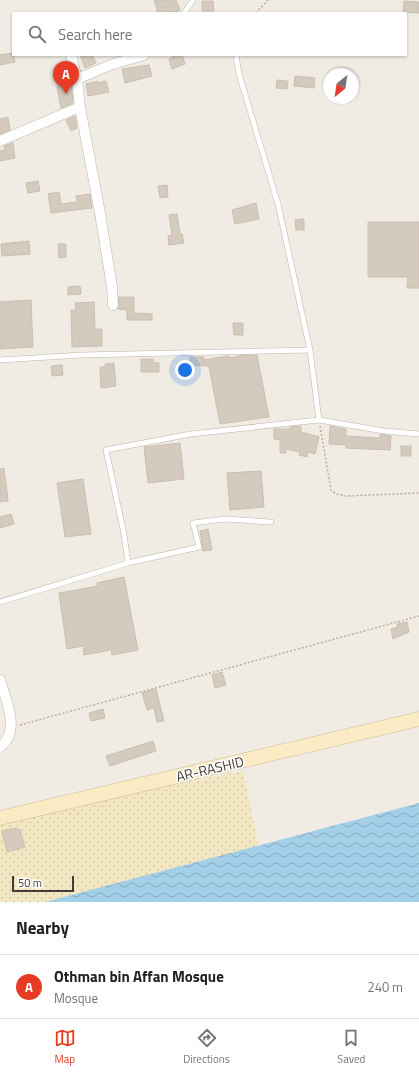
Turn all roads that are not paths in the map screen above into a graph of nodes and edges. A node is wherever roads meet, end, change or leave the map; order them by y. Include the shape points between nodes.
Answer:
1 (193, 0) edge
2 (185, 12) edge
3 (71, 56) edge
4 (141, 56) edge
5 (236, 56) edge
6 (77, 78) junction
7 (80, 107) junction
8 (0, 141) edge
9 (112, 306) dead end
10 (310, 350) junction
11 (0, 360) edge
12 (319, 420) junction
13 (419, 434) edge
14 (272, 522) dead end
15 (128, 563) junction
16 (0, 602) edge
17 (0, 680) edge
18 (419, 719) edge
19 (0, 747) edge
20 (0, 818) edge

1 - 2 lane
3 - 6 street
4 - 6 street
5 - 10 lane via 239,74 278,204
6 - 7 street
7 - 8 street
7 - 9 street via 112,287
10 - 11 lane via 82,355
10 - 12 lane
12 - 13 lane
12 - 15 lane via 191,434 106,450
14 - 15 lane via 225,520 193,524 199,546
15 - 16 lane
17 - 19 street via 11,718 11,728
18 - 20 main road, AR-RASHID

